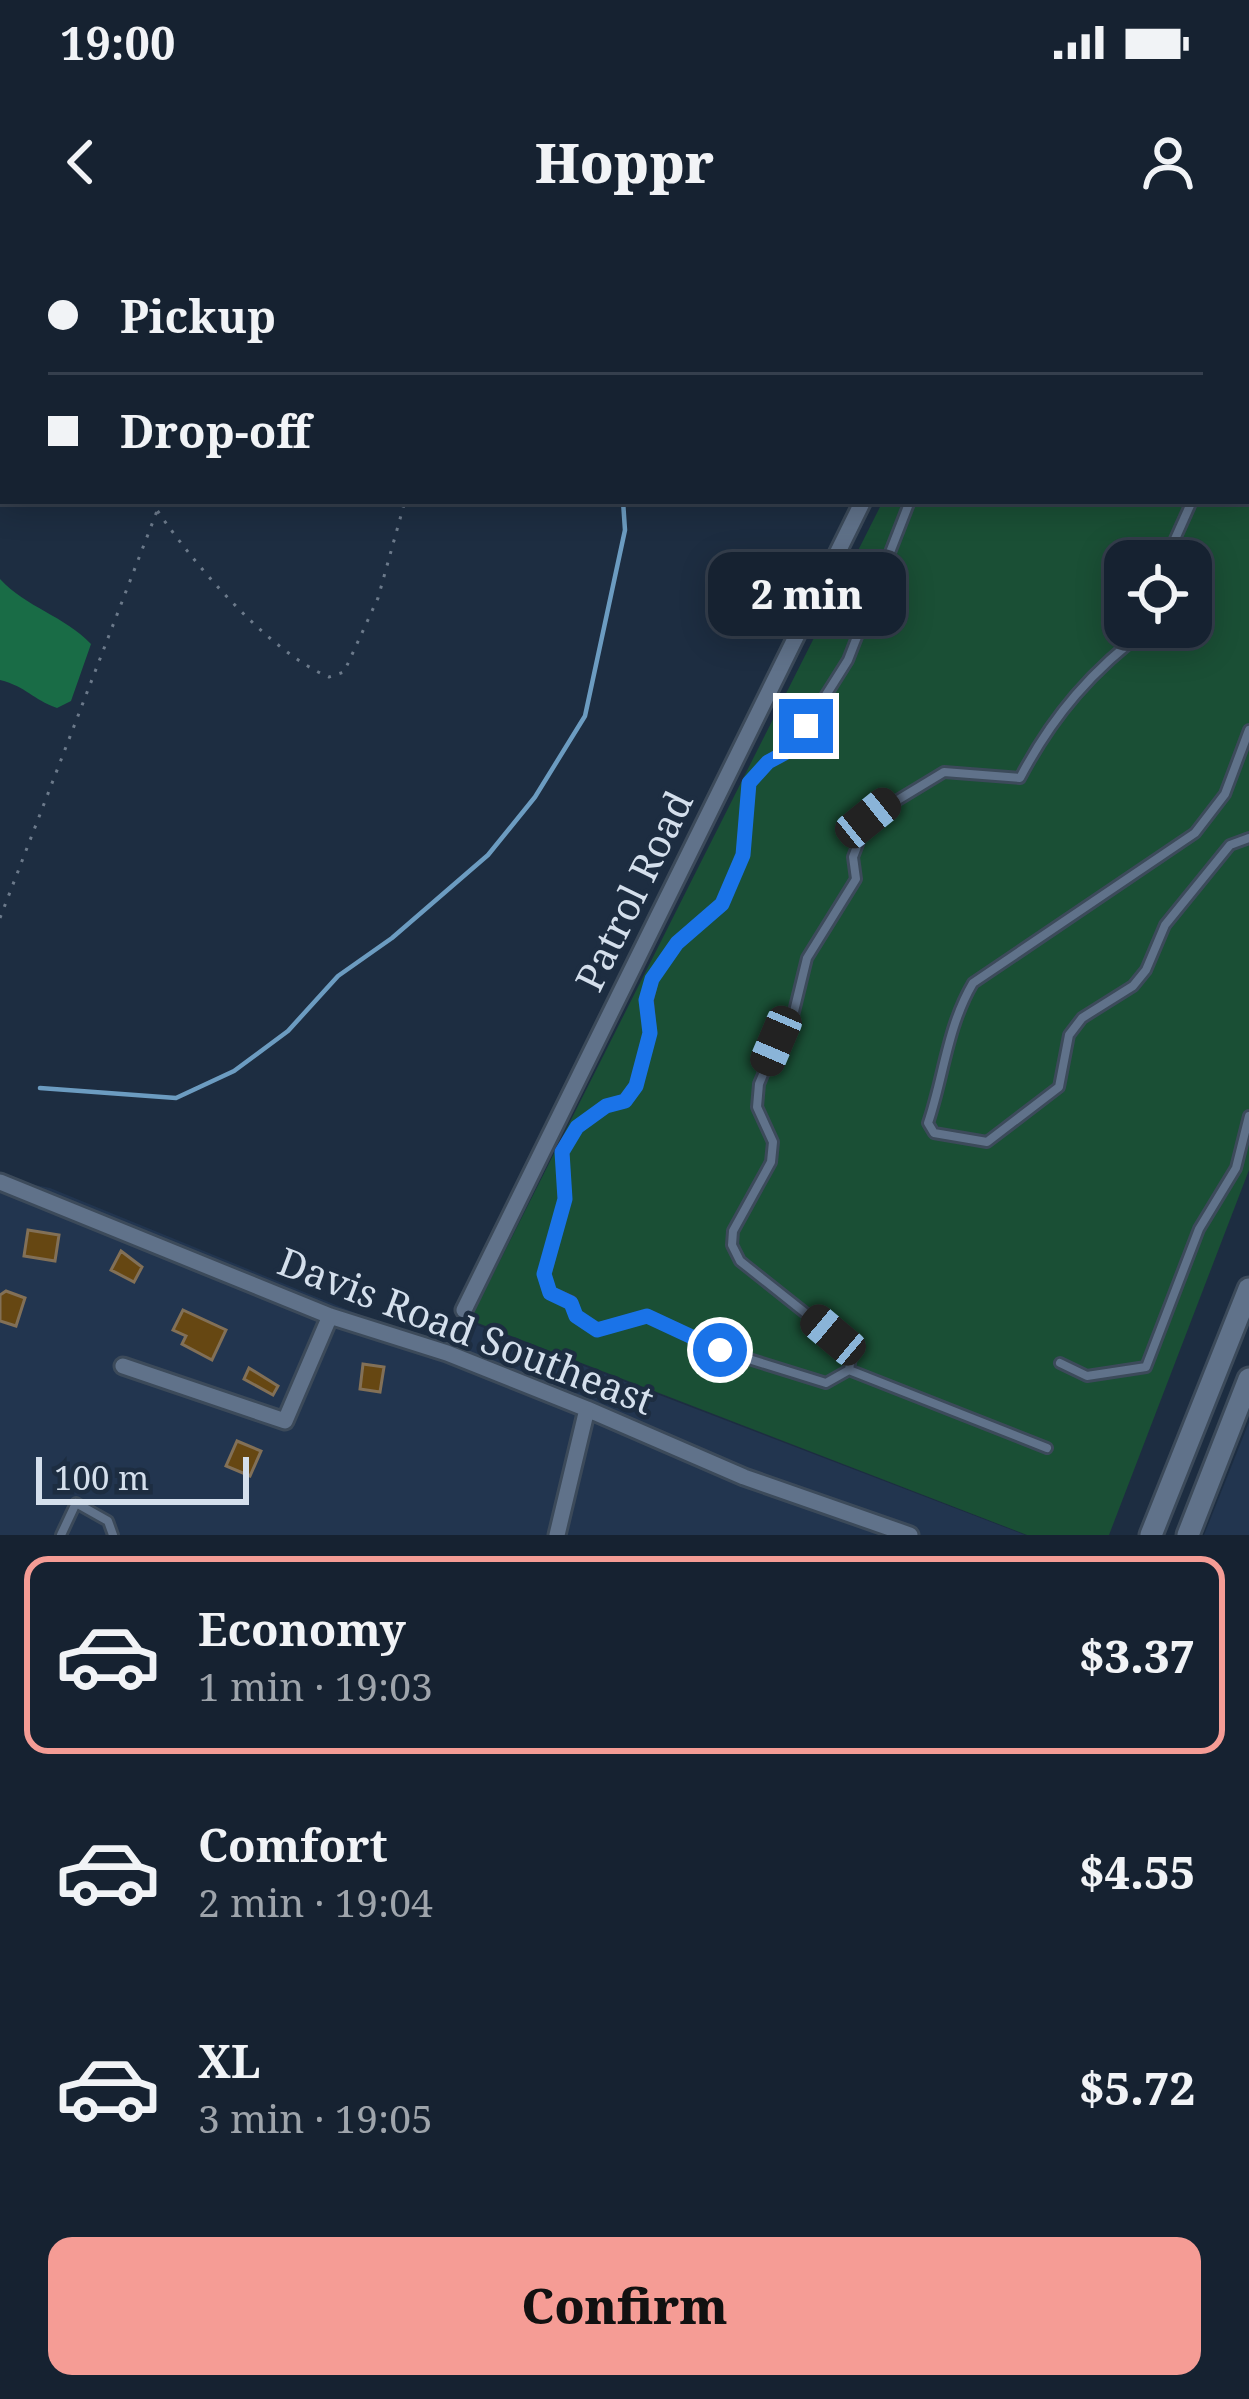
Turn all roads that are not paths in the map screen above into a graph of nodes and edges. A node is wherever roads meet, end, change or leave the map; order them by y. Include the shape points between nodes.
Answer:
1 (862, 504) edge
2 (909, 504) edge
3 (1191, 504) edge
4 (1175, 540) edge
5 (1126, 648) edge
6 (1249, 730) edge
7 (1249, 838) edge
8 (1249, 1116) edge
9 (0, 1182) edge
10 (1249, 1289) edge
11 (464, 1310) dead end
12 (330, 1316) junction
13 (1060, 1363) dead end
14 (123, 1366) dead end
15 (849, 1370) junction
16 (1249, 1379) edge
17 (587, 1409) junction
18 (1047, 1448) dead end
19 (61, 1535) edge
20 (113, 1535) edge
21 (557, 1535) edge
22 (910, 1535) edge
23 (1151, 1535) edge
24 (1188, 1535) edge

1 - 11 street, Patrol Road
2 - 15 lane via 848,660 792,749 749,783 743,855 722,904 677,943 652,979 650,1033 636,1086 625,1101 577,1127 562,1152 565,1199 544,1274 550,1293 597,1330 647,1316 792,1376 826,1383
3 - 4 lane
5 - 15 lane via 1075,693 1020,778 944,772 868,818 853,857 856,879 808,958 790,1028 759,1084 771,1162 732,1245 740,1262 833,1335 851,1357
6 - 7 lane via 1225,794 1195,833 973,983 957,1010 928,1123 934,1133 987,1142 1059,1088 1069,1035 1133,986 1165,925 1230,844
8 - 13 lane via 1236,1168 1199,1228 1146,1366 1087,1376
9 - 12 street, Davis Road Southeast
10 - 23 main road
12 - 14 street via 284,1421
12 - 17 street, Davis Road Southeast
15 - 18 lane
16 - 24 main road
17 - 21 street
17 - 22 street, Davis Road Southeast via 744,1477
19 - 20 lane via 76,1503 108,1521

